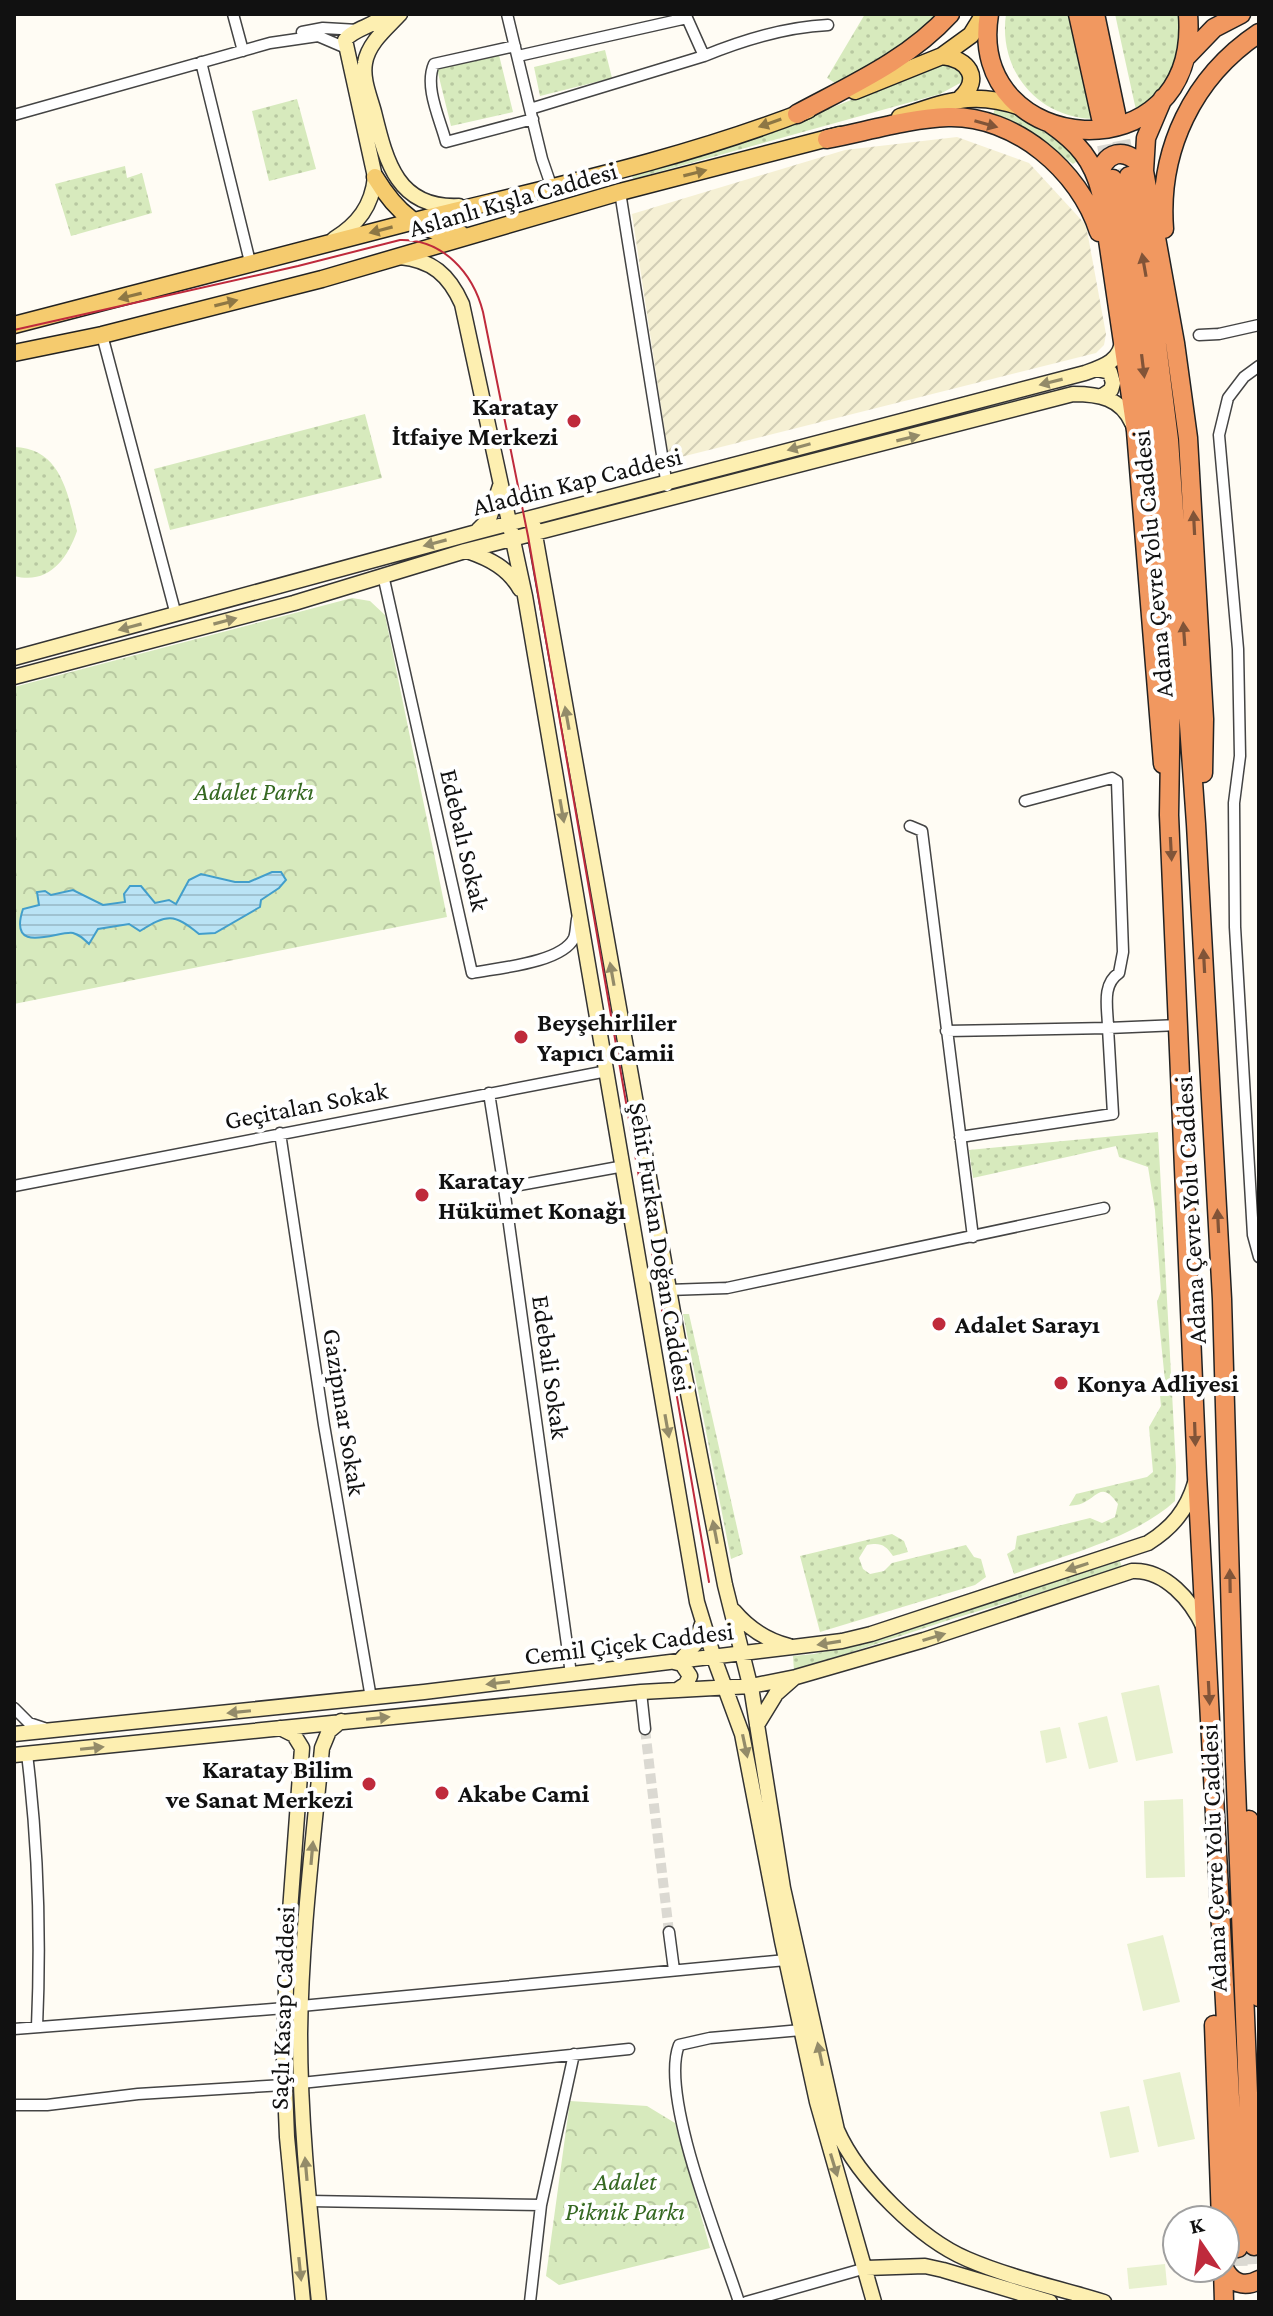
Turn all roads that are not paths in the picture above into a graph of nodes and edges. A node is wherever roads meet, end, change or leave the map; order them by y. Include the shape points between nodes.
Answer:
1 (233, 14) edge
2 (387, 14) edge
3 (400, 14) edge
4 (507, 14) edge
5 (950, 14) edge
6 (987, 14) edge
7 (1078, 14) edge
8 (1095, 14) edge
9 (1188, 14) edge
10 (1241, 14) edge
11 (686, 16) edge
12 (828, 25) dead end
13 (359, 31) junction
14 (1259, 33) edge
15 (270, 43) junction
16 (346, 48) junction
17 (369, 50) junction
18 (243, 51) junction
19 (516, 51) junction
20 (704, 56) junction
21 (942, 56) junction
22 (1186, 59) junction
23 (201, 62) junction
24 (961, 98) junction
25 (1163, 98) junction
26 (1024, 108) junction
27 (15, 111) edge
28 (531, 114) junction
29 (797, 114) junction
30 (1051, 124) junction
31 (827, 139) junction
32 (375, 177) junction
33 (1121, 177) junction
34 (552, 188) junction
35 (620, 192) junction
36 (484, 204) junction
37 (413, 222) junction
38 (482, 231) junction
39 (319, 247) junction
40 (399, 257) junction
41 (251, 266) junction
42 (1117, 295) junction
43 (1122, 324) junction
44 (14, 325) edge
45 (1259, 325) edge
46 (102, 335) junction
47 (1199, 335) dead end
48 (1175, 343) junction
49 (14, 353) edge
50 (1259, 366) edge
51 (1097, 369) junction
52 (1102, 396) junction
53 (1136, 431) junction
54 (501, 482) junction
55 (668, 491) junction
56 (532, 518) junction
57 (510, 524) junction
58 (473, 533) junction
59 (535, 534) junction
60 (513, 539) junction
61 (465, 551) junction
62 (383, 575) junction
63 (525, 596) junction
64 (176, 615) junction
65 (14, 658) edge
66 (14, 677) edge
67 (1025, 801) dead end
68 (1169, 815) junction
69 (1196, 824) junction
70 (910, 826) dead end
71 (578, 904) junction
72 (1179, 1025) junction
73 (1108, 1028) junction
74 (946, 1031) junction
75 (607, 1071) junction
76 (489, 1093) junction
77 (280, 1133) junction
78 (960, 1137) junction
79 (624, 1166) junction
80 (14, 1186) edge
81 (504, 1188) junction
82 (1104, 1208) dead end
83 (973, 1237) junction
84 (1259, 1257) edge
85 (668, 1290) junction
86 (1197, 1475) junction
87 (1127, 1551) junction
88 (1132, 1571) junction
89 (725, 1585) junction
90 (697, 1602) junction
91 (729, 1605) junction
92 (702, 1619) junction
93 (1206, 1632) junction
94 (798, 1647) junction
95 (712, 1652) junction
96 (742, 1654) junction
97 (676, 1661) junction
98 (571, 1674) junction
99 (796, 1677) junction
100 (751, 1686) junction
101 (727, 1688) junction
102 (711, 1689) junction
103 (677, 1690) junction
104 (641, 1692) junction
105 (371, 1698) junction
106 (733, 1707) junction
107 (14, 1708) edge
108 (341, 1721) junction
109 (757, 1725) junction
110 (280, 1728) junction
111 (645, 1729) tunnel mouth
112 (54, 1731) junction
113 (14, 1734) edge
114 (324, 1742) junction
115 (302, 1748) junction
116 (21, 1754) edge
117 (1235, 1761) junction
118 (1214, 1782) junction
119 (669, 1932) tunnel mouth
120 (786, 1960) junction
121 (674, 1970) junction
122 (1259, 1997) edge
123 (301, 2006) junction
124 (285, 2008) junction
125 (37, 2027) junction
126 (14, 2029) edge
127 (801, 2030) junction
128 (629, 2049) dead end
129 (574, 2054) junction
130 (301, 2083) junction
131 (284, 2085) junction
132 (14, 2105) edge
133 (309, 2201) junction
134 (1220, 2204) edge
135 (541, 2205) junction
136 (866, 2268) junction
137 (303, 2302) edge
138 (319, 2302) edge
139 (530, 2302) edge
140 (739, 2302) edge
141 (746, 2302) edge
142 (874, 2302) edge
143 (1050, 2302) edge
144 (1104, 2302) edge

1 - 18 street
2 - 13 street
3 - 17 street
4 - 19 street
5 - 29 highway via 880,70
6 - 21 main road, Aslanlı Kışla Caddesi via 971,35
6 - 26 highway via 992,61 1010,95
7 - 8 highway via 1109,116
9 - 22 highway
10 - 22 highway via 1214,28
11 - 19 street
11 - 20 street
12 - 20 street via 799,27
13 - 15 street via 314,29
13 - 16 street via 347,36
13 - 17 street via 369,37
14 - 48 highway via 1229,56 1199,91 1168,161 1162,210
15 - 16 street via 318,36
15 - 18 street
16 - 17 street via 355,56
16 - 32 street
17 - 36 street via 366,81 395,177 426,201 445,206
18 - 23 street
19 - 28 street
19 - 28 street via 434,64 431,83 446,142
20 - 28 street
21 - 24 main road via 957,58 968,69 969,91
21 - 29 main road, Aslanlı Kışla Caddesi
22 - 25 highway
23 - 27 street
23 - 41 street
24 - 26 main road, Aslanlı Kışla Caddesi via 996,99
24 - 31 main road, Aslanlı Kışla Caddesi
25 - 30 highway via 1140,118 1111,129 1081,131
25 - 33 highway
26 - 30 highway
28 - 34 street
29 -> 34 main road, Aslanlı Kışla Caddesi
30 - 33 highway
35 -> 31 main road, Aslanlı Kışla Caddesi
31 -> 42 highway via 951,117 1016,135 1053,161 1093,212
32 - 37 main road
32 - 39 street via 358,221
33 - 42 highway
33 - 48 highway
33 -> 68 highway, Adana Çevre Yolu Caddesi via 1157,479 1171,691
69 -> 33 highway, Adana Çevre Yolu Caddesi via 1169,440 1154,321
34 - 36 main road, Aslanlı Kışla Caddesi
35 - 38 main road, Aslanlı Kışla Caddesi
35 - 55 street
36 - 37 main road, Aslanlı Kışla Caddesi
37 - 38 main road via 438,232
37 -> 39 main road, Aslanlı Kışla Caddesi
38 - 40 main road, Aslanlı Kışla Caddesi
39 - 41 main road, Aslanlı Kışla Caddesi
46 -> 40 main road, Aslanlı Kışla Caddesi
40 - 54 street, Şehit Furkan Doğan Caddesi via 438,269 456,290
41 -> 44 main road, Aslanlı Kışla Caddesi
42 - 43 highway
43 - 51 street via 1122,346 1109,364
43 - 53 highway
45 - 47 street
46 - 49 main road, Aslanlı Kışla Caddesi
46 - 64 street
69 -> 48 highway via 1204,719 1189,450
50 - 84 street via 1228,398 1219,435 1238,649 1235,927 1252,1220
51 - 52 street via 1112,377 1111,390
51 -> 55 street, Aladdin Kap Caddesi via 810,444
52 - 53 street via 1127,413
55 -> 52 street, Aladdin Kap Caddesi via 1073,394
53 - 68 highway
54 - 57 street, Şehit Furkan Doğan Caddesi
54 - 58 street via 489,519
55 - 56 street, Aladdin Kap Caddesi
55 - 59 street, Aladdin Kap Caddesi
56 - 57 street, Aladdin Kap Caddesi
56 - 59 street, Şehit Furkan Doğan Caddesi
57 - 58 street, Aladdin Kap Caddesi
57 - 60 street, Şehit Furkan Doğan Caddesi
58 -> 64 street, Aladdin Kap Caddesi
59 - 60 street, Aladdin Kap Caddesi
85 -> 59 street, Şehit Furkan Doğan Caddesi
60 - 61 street, Aladdin Kap Caddesi
60 - 63 street, Şehit Furkan Doğan Caddesi
61 - 62 street, Aladdin Kap Caddesi
61 - 63 street via 493,561
66 -> 62 street, Aladdin Kap Caddesi
62 - 71 street, Edebalı Sokak via 472,973 547,958 564,948 574,938
63 -> 71 street, Şehit Furkan Doğan Caddesi
64 -> 65 street, Aladdin Kap Caddesi
67 - 73 street via 1117,781 1123,952 1119,973 1107,985
68 -> 72 highway, Adana Çevre Yolu Caddesi
117 -> 69 highway, Adana Çevre Yolu Caddesi via 1222,1299
70 - 74 street via 922,831
71 - 75 street, Şehit Furkan Doğan Caddesi
72 - 73 street
72 -> 86 highway, Adana Çevre Yolu Caddesi
73 - 74 street
73 - 78 street via 1113,1114
74 - 78 street
75 - 76 street, Geçitalan Sokak
75 - 79 street, Şehit Furkan Doğan Caddesi
76 - 77 street, Geçitalan Sokak
76 - 81 street, Edebali Sokak
77 - 80 street, Geçitalan Sokak
77 - 105 street, Gazipınar Sokak
78 - 83 street
79 - 81 street
79 -> 90 street, Şehit Furkan Doğan Caddesi
81 - 98 street, Edebali Sokak
82 - 83 street
83 - 85 street via 727,1288
89 -> 85 street, Şehit Furkan Doğan Caddesi
86 - 87 street, Cemil Çiçek Caddesi via 1190,1499 1175,1521 1148,1543
86 - 93 highway, Adana Çevre Yolu Caddesi
87 - 88 street via 1136,1558
87 -> 94 street, Cemil Çiçek Caddesi via 871,1634
88 - 93 street via 1173,1587
99 -> 88 street, Cemil Çiçek Caddesi
89 - 90 street via 722,1602 715,1608 701,1608
89 - 91 street, Şehit Furkan Doğan Caddesi
90 - 92 street, Şehit Furkan Doğan Caddesi
91 - 94 street via 765,1638
91 - 96 street, Şehit Furkan Doğan Caddesi
92 - 95 street, Şehit Furkan Doğan Caddesi
92 - 97 street via 696,1643
93 -> 118 highway, Adana Çevre Yolu Caddesi
94 - 96 street, Cemil Çiçek Caddesi
95 - 96 street, Cemil Çiçek Caddesi
95 - 97 street, Cemil Çiçek Caddesi
95 - 101 street, Şehit Furkan Doğan Caddesi
96 - 100 street, Şehit Furkan Doğan Caddesi
97 - 98 street, Cemil Çiçek Caddesi
97 - 103 street via 690,1676
98 -> 105 street, Cemil Çiçek Caddesi
99 - 100 street, Cemil Çiçek Caddesi
99 - 109 street via 776,1694
100 - 101 street, Cemil Çiçek Caddesi
100 - 109 street, Şehit Furkan Doğan Caddesi
101 - 102 street, Cemil Çiçek Caddesi
101 - 106 street, Şehit Furkan Doğan Caddesi
102 - 103 street, Cemil Çiçek Caddesi
102 - 106 street
103 - 104 street, Cemil Çiçek Caddesi
108 -> 104 street, Cemil Çiçek Caddesi
104 - 111 street
105 -> 112 street, Cemil Çiçek Caddesi
106 -> 120 street, Şehit Furkan Doğan Caddesi
107 - 112 street via 29,1723
108 - 110 street, Cemil Çiçek Caddesi
108 - 114 street
144 -> 109 street, Şehit Furkan Doğan Caddesi via 950,2251 874,2188 850,2154 837,2130 815,2032 778,1860
110 - 115 street via 294,1735
116 -> 110 street, Cemil Çiçek Caddesi
112 - 113 street, Cemil Çiçek Caddesi
114 - 115 street via 309,1736
123 -> 114 street, Saçlı Kasap Caddesi
115 - 124 street, Saçlı Kasap Caddesi
116 - 125 street via 33,1803
117 - 118 highway, Adana Çevre Yolu Caddesi via 1246,2247
117 - 122 highway via 1249,1815
118 - 134 highway via 1209,1871
119 - 121 street
120 - 121 street
120 - 127 street, Şehit Furkan Doğan Caddesi
121 - 123 street
123 - 130 street, Saçlı Kasap Caddesi
124 - 125 street
124 - 131 street, Saçlı Kasap Caddesi
125 - 126 street
127 -> 136 street, Şehit Furkan Doğan Caddesi
127 - 140 street via 679,2045 674,2059 680,2122
128 - 129 street
129 - 130 street
129 - 135 street
133 -> 130 street, Saçlı Kasap Caddesi
131 - 132 street
131 -> 137 street, Saçlı Kasap Caddesi
133 - 135 street
133 - 138 street, Saçlı Kasap Caddesi
135 - 139 street
136 - 141 street
136 - 142 street, Şehit Furkan Doğan Caddesi
136 - 143 street via 925,2266

